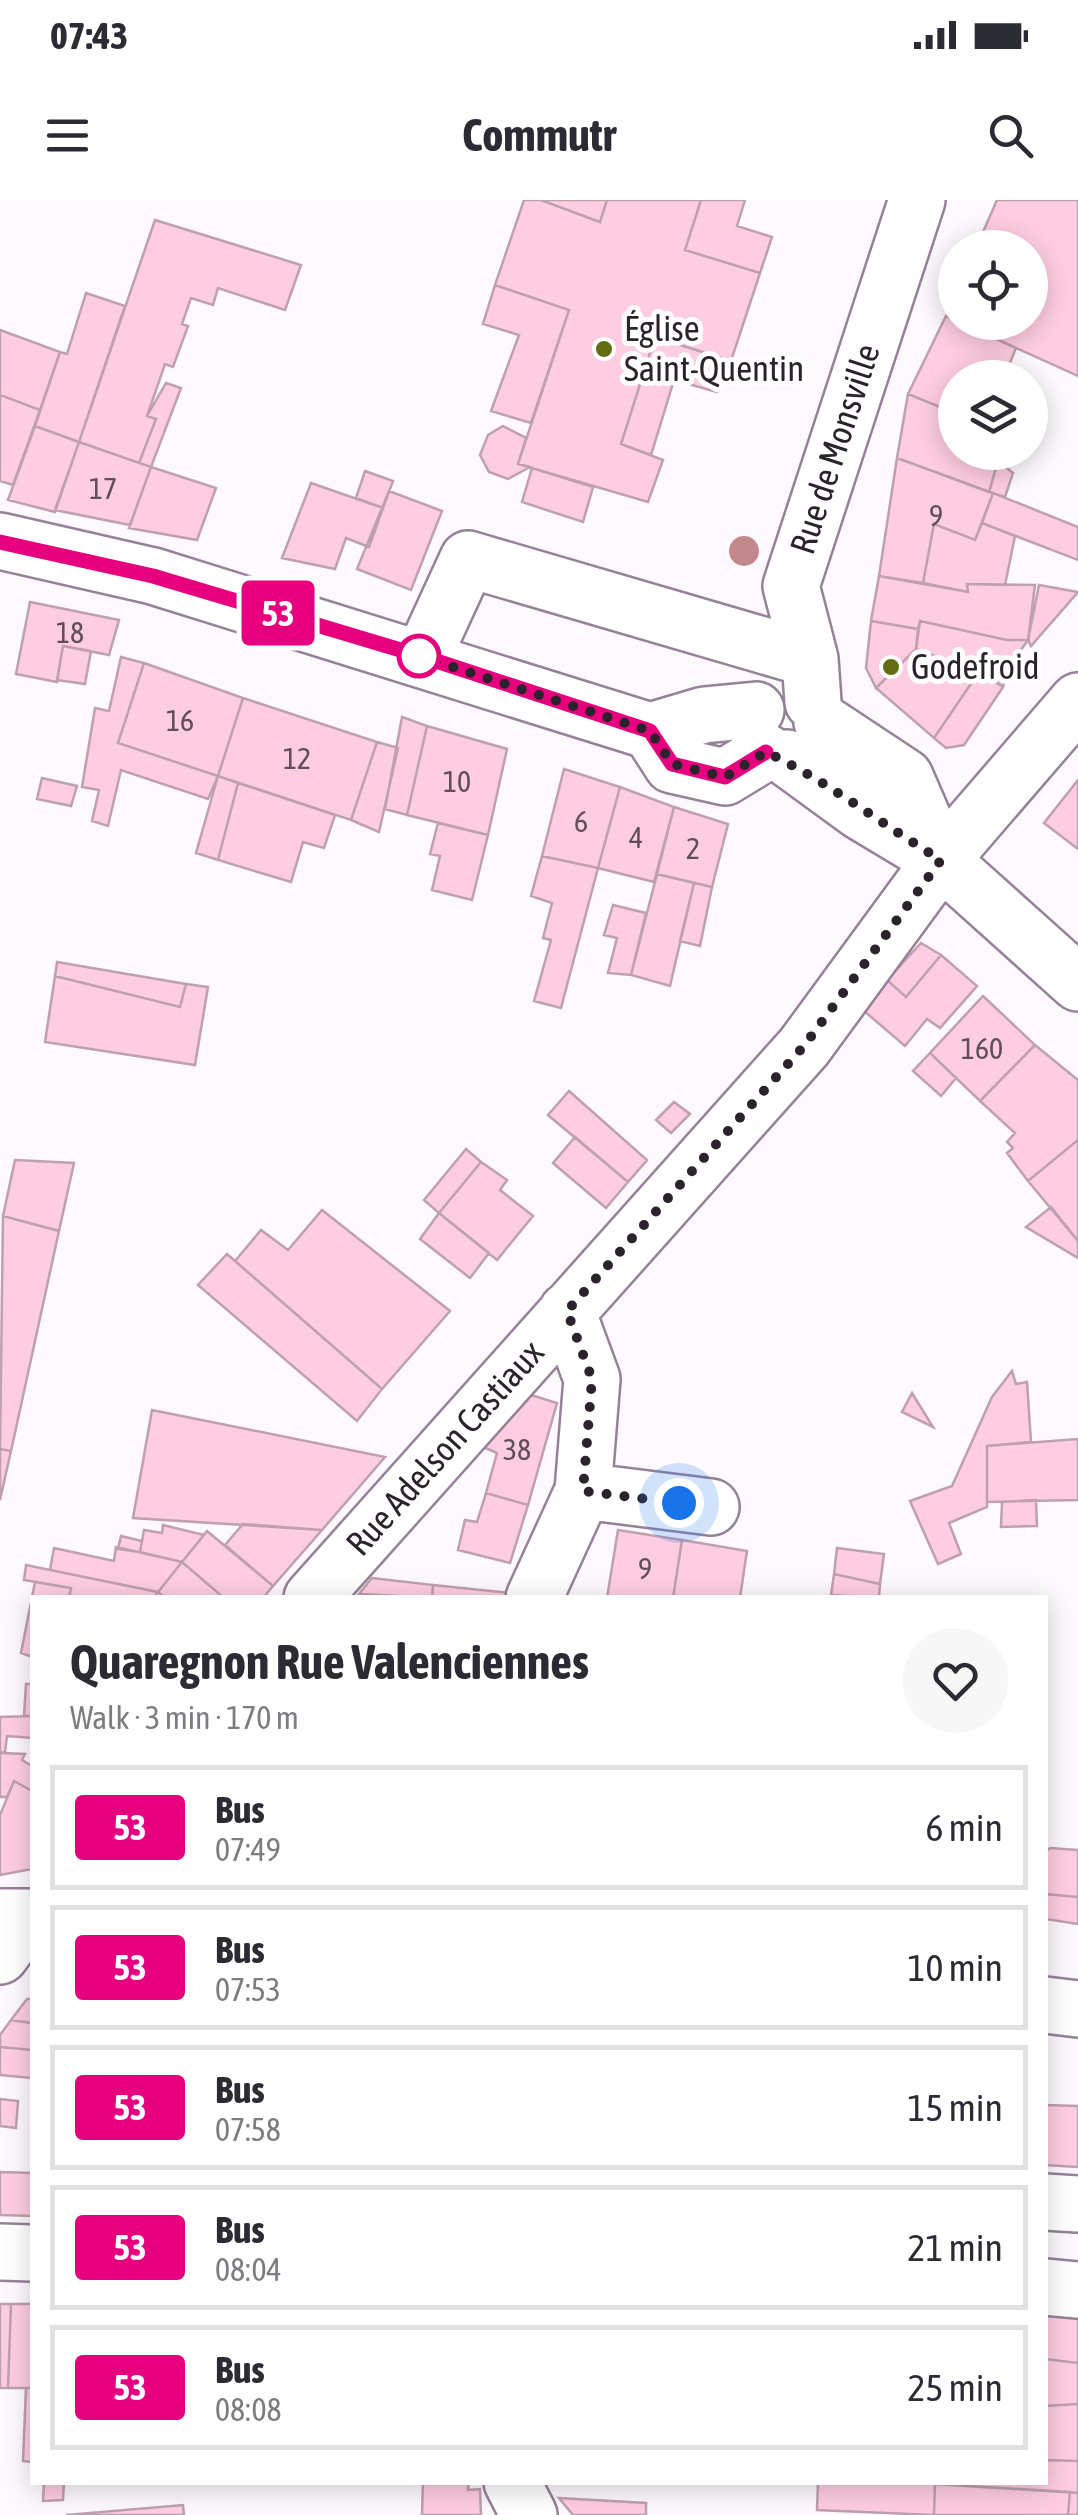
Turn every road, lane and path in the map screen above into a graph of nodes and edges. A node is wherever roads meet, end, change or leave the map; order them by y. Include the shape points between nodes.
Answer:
1 (917, 200) edge
2 (0, 542) edge
3 (424, 657) junction
4 (1078, 701) edge
5 (785, 706) junction
6 (941, 860) junction
7 (1078, 984) edge
8 (567, 1311) junction
9 (583, 1491) junction
10 (711, 1507) dead end
11 (315, 1595) edge
12 (535, 1595) edge
13 (1048, 2005) edge
14 (1078, 2009) edge
15 (1048, 2202) edge
16 (1078, 2204) edge
17 (0, 2252) edge
18 (30, 2253) edge
19 (1048, 2288) edge
20 (1078, 2290) edge
21 (514, 2485) edge
22 (529, 2515) edge

1 - 5 street, Rue de Monsville via 791,586 764,619
2 - 3 street via 153,576
3 - 5 street via 650,731 672,764 725,777
3 - 5 street via 468,558
4 - 6 street, Rue Adelson Castiaux
5 - 6 street via 905,778
6 - 7 street
6 - 8 street, Rue Adelson Castiaux via 804,1046
8 - 9 street via 592,1379
8 - 11 street, Rue Adelson Castiaux
9 - 10 street
9 - 12 street
13 - 14 street
15 - 16 street
17 - 18 street
19 - 20 street
21 - 22 street

